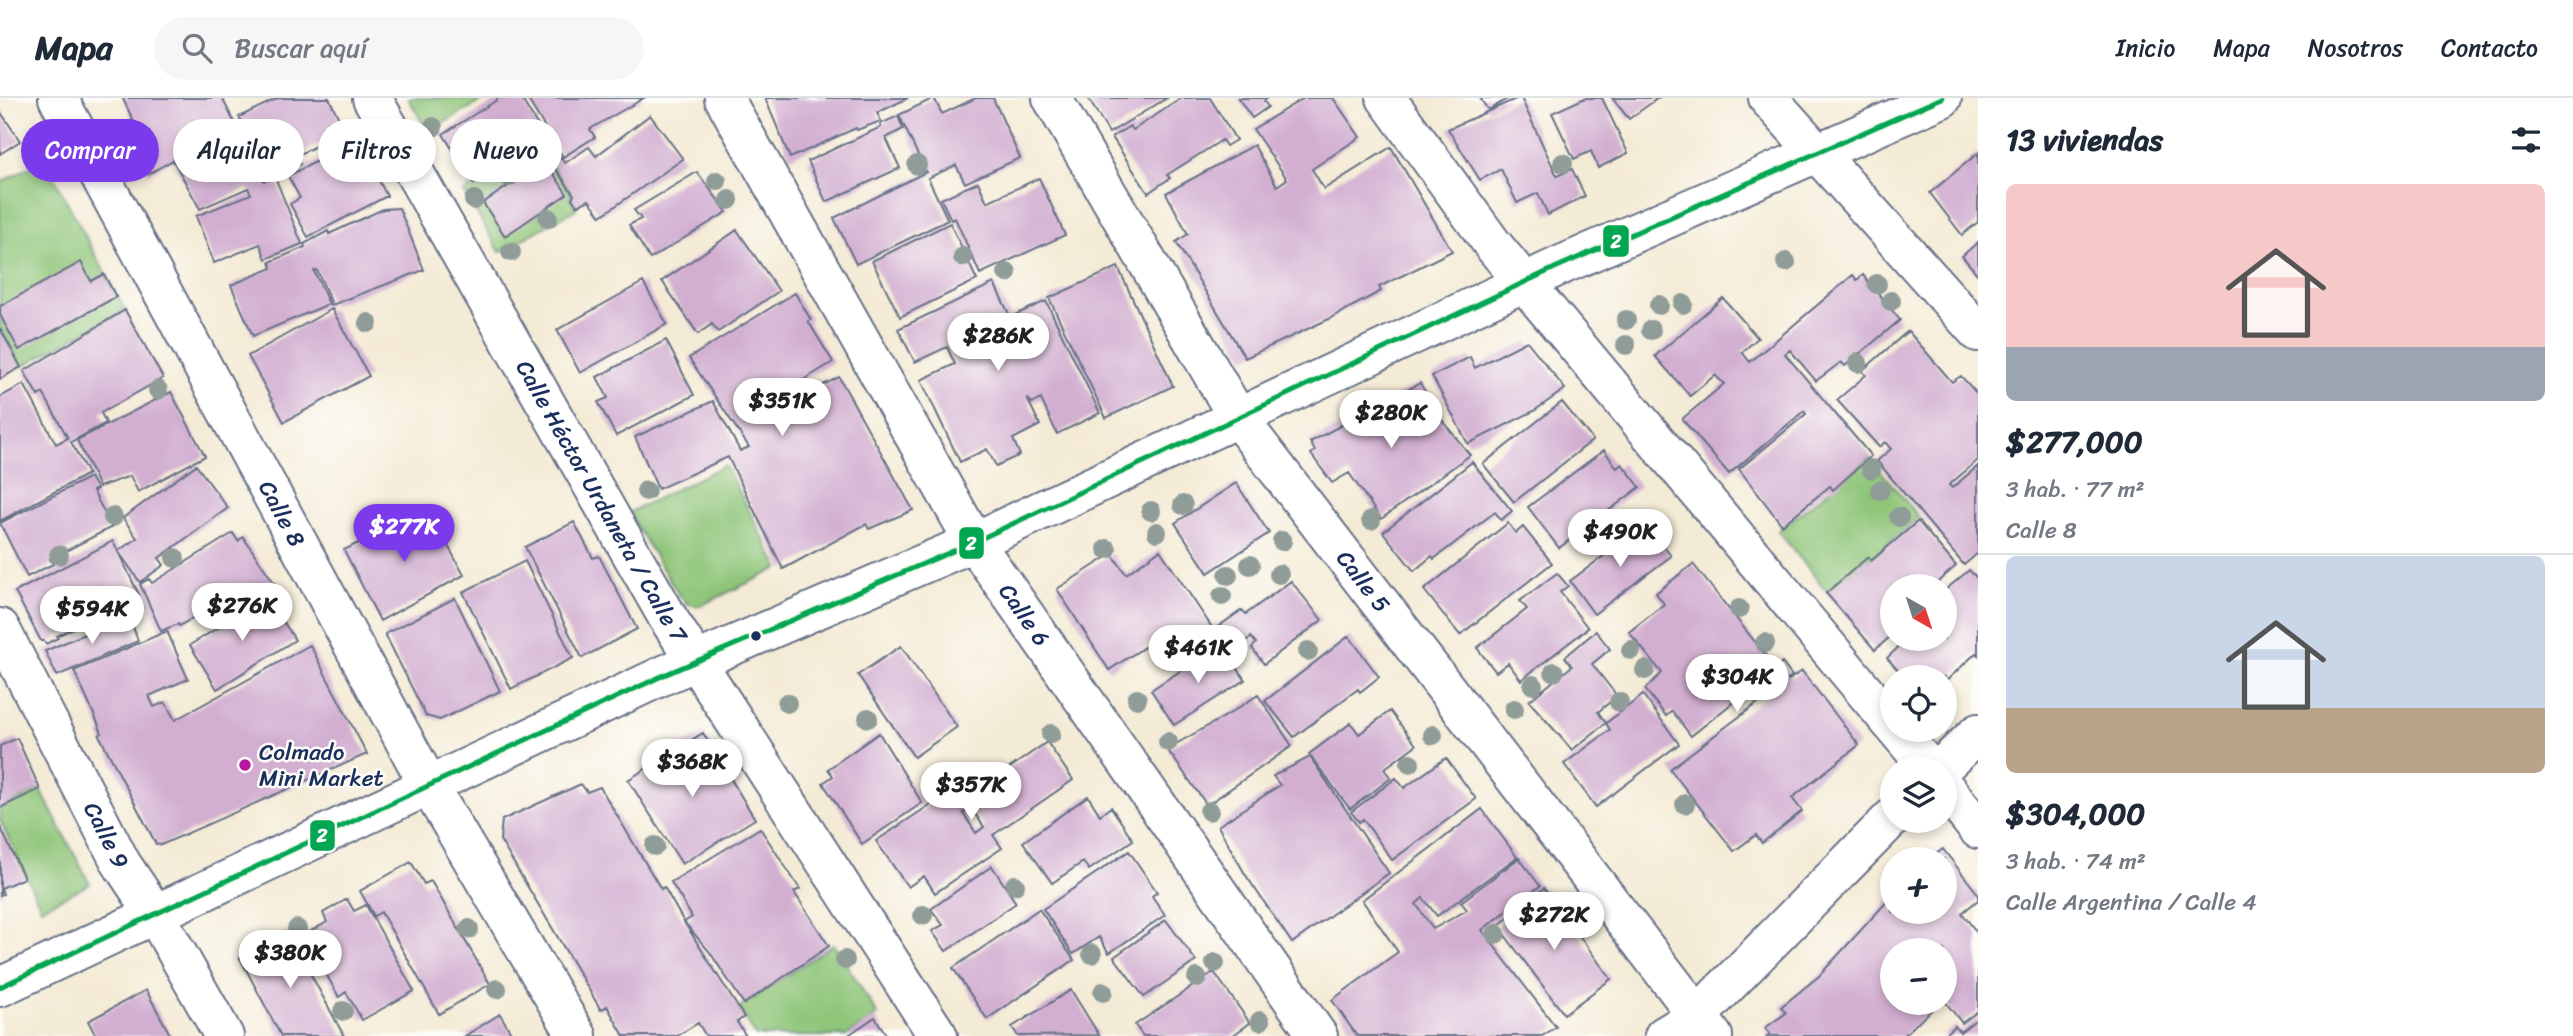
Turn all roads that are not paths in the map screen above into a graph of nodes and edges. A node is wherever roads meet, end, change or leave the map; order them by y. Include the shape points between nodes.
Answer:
1 (58, 98) edge
2 (372, 98) edge
3 (724, 98) edge
4 (1052, 98) edge
5 (1386, 98) edge
6 (1768, 98) edge
7 (1942, 98) edge
8 (1817, 153) junction
9 (1525, 283) junction
10 (1978, 332) edge
11 (1238, 418) junction
12 (974, 542) junction
13 (0, 628) edge
14 (696, 661) junction
15 (1880, 710) edge
16 (1978, 733) edge
17 (1907, 742) edge
18 (1919, 756) edge
19 (1954, 756) edge
20 (429, 786) junction
21 (1957, 803) edge
22 (1978, 829) edge
23 (1880, 831) edge
24 (155, 914) junction
25 (0, 986) edge
26 (1705, 1026) edge
27 (224, 1036) edge
28 (577, 1036) edge
29 (938, 1036) edge
30 (1318, 1036) edge
31 (1664, 1036) edge

1 - 20 street, Calle 8
2 - 14 street, Calle Héctor Urdaneta / Calle 7
3 - 12 street, Calle 6
4 - 11 street, Calle 5
5 - 9 street
6 - 8 street
7 - 8 street
8 - 9 street
8 - 10 street
9 - 11 street
9 - 15 street
11 - 12 street
11 - 26 street, Calle 5
12 - 14 street
12 - 30 street, Calle 6
13 - 24 street, Calle 9 via 121,863
14 - 20 street
14 - 29 street, Calle Héctor Urdaneta / Calle 7
16 - 19 street
17 - 18 street
20 - 24 street
20 - 28 street, Calle 8
21 - 22 street
23 - 26 street
24 - 25 street
24 - 27 street, Calle 9
26 - 31 street

